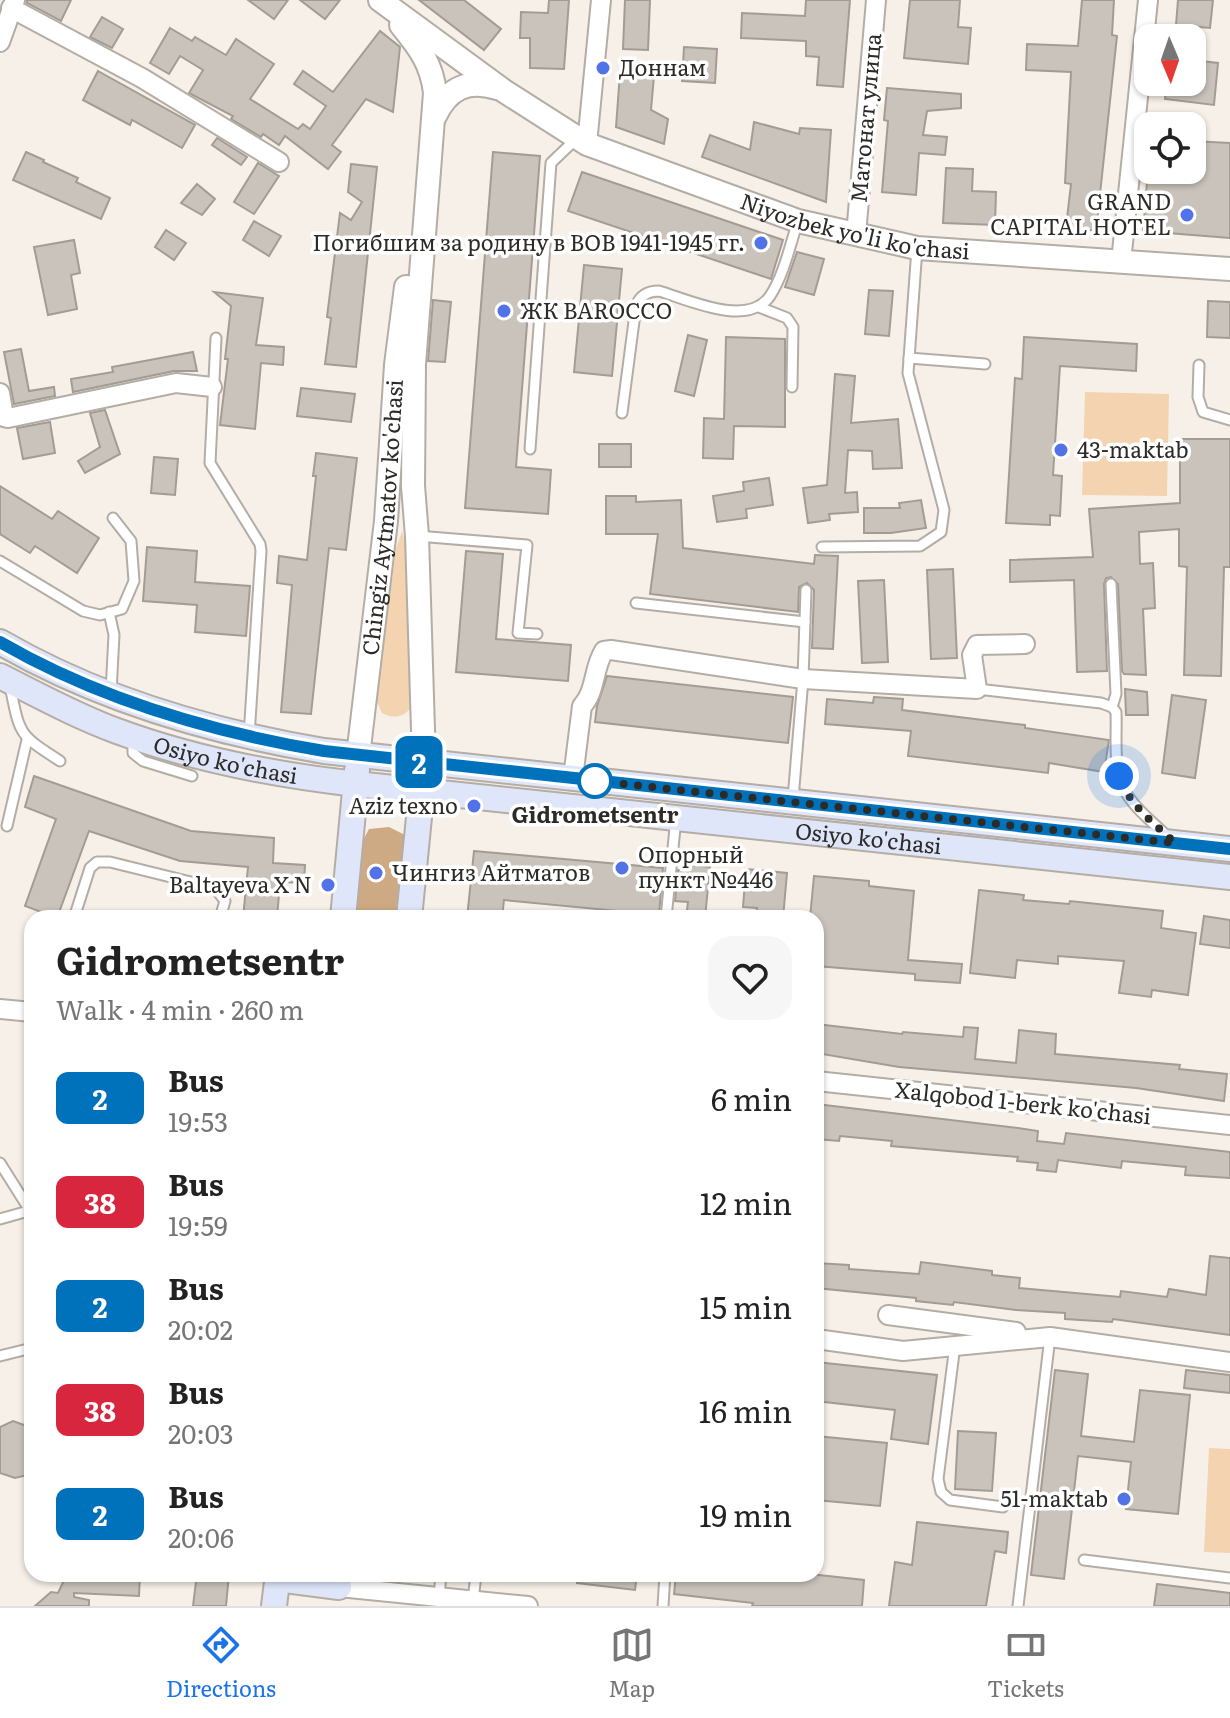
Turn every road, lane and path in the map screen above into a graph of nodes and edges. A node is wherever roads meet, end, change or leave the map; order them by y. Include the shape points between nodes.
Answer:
1 (380, 0) edge
2 (601, 0) edge
3 (876, 0) edge
4 (1148, 0) edge
5 (13, 4) edge
6 (0, 42) edge
7 (504, 91) junction
8 (433, 119) junction
9 (582, 141) junction
10 (279, 162) dead end
11 (798, 221) junction
12 (856, 235) junction
13 (917, 248) junction
14 (1121, 262) junction
15 (1230, 269) edge
16 (759, 307) junction
17 (216, 338) dead end
18 (909, 358) junction
19 (985, 364) dead end
20 (1199, 365) dead end
21 (212, 387) junction
22 (792, 387) dead end
23 (0, 393) edge
24 (622, 413) dead end
25 (1230, 420) edge
26 (530, 449) dead end
27 (113, 518) dead end
28 (386, 521) junction
29 (417, 529) junction
30 (822, 547) dead end
31 (0, 561) edge
32 (1111, 584) dead end
33 (806, 590) dead end
34 (636, 603) dead end
35 (109, 612) junction
36 (805, 622) junction
37 (537, 634) dead end
38 (0, 642) edge
39 (1025, 644) dead end
40 (4, 678) edge
41 (803, 679) junction
42 (977, 689) junction
43 (111, 695) junction
44 (1112, 707) junction
45 (133, 736) junction
46 (249, 736) junction
47 (27, 740) junction
48 (358, 756) junction
49 (60, 761) dead end
50 (424, 762) junction
51 (192, 776) dead end
52 (573, 778) junction
53 (356, 784) junction
54 (422, 792) junction
55 (792, 802) junction
56 (676, 818) junction
57 (7, 826) dead end
58 (1175, 843) junction
59 (1230, 849) edge
60 (1230, 877) edge
61 (77, 910) edge
62 (222, 910) edge
63 (344, 910) edge
64 (410, 910) edge
65 (667, 910) edge
66 (0, 1009) edge
67 (24, 1011) edge
68 (824, 1082) edge
69 (1230, 1125) edge
70 (0, 1163) edge
71 (24, 1199) edge
72 (24, 1212) edge
73 (0, 1219) edge
74 (888, 1315) dead end
75 (1050, 1337) junction
76 (824, 1340) edge
77 (955, 1345) junction
78 (24, 1350) edge
79 (0, 1356) edge
80 (1230, 1362) edge
81 (1003, 1507) dead end
82 (1084, 1560) dead end
83 (1230, 1578) edge
84 (277, 1582) edge
85 (306, 1582) edge
86 (440, 1582) edge
87 (475, 1582) edge
88 (664, 1582) edge
89 (339, 1589) edge
90 (439, 1597) junction
91 (473, 1601) junction
92 (274, 1606) edge
93 (528, 1606) edge
94 (663, 1606) edge
95 (1018, 1606) edge

1 - 7 street, Niyozbek yo'li ko'chasi
1 - 8 street, Chingiz Aytmatov ko'chasi via 427,60 434,84
2 - 9 street
3 - 12 street, Матонат улица
4 - 14 street
5 - 6 street
5 - 10 street
7 - 8 street, Niyozbek yo'li ko'chasi via 481,84 463,86 445,97
7 - 9 street, Niyozbek yo'li ko'chasi
8 - 28 street, Chingiz Aytmatov ko'chasi via 396,365
8 - 29 street, Chingiz Aytmatov ko'chasi via 414,364
9 - 11 street, Niyozbek yo'li ko'chasi
9 - 26 lane via 551,163
11 - 12 street, Niyozbek yo'li ko'chasi
11 - 16 lane via 775,286
12 - 13 street, Niyozbek yo'li ko'chasi
13 - 14 street, Niyozbek yo'li ko'chasi
13 - 18 lane
14 - 15 street, Niyozbek yo'li ko'chasi
16 - 22 lane via 787,318 793,327
16 - 24 lane via 749,312 724,310 659,291 639,299
17 - 21 lane
18 - 19 lane
18 - 30 lane via 908,373 944,510 941,532 920,546
20 - 25 lane via 1203,412
21 - 23 street via 176,383 8,418
21 - 46 lane via 210,463 261,551
27 - 35 lane via 131,541 134,581 122,609
28 - 29 street via 402,510
28 - 48 street, Chingiz Aytmatov ko'chasi
29 - 37 lane via 527,545 518,633
29 - 50 street, Chingiz Aytmatov ko'chasi
31 - 35 lane via 83,611
32 - 44 lane via 1116,694
33 - 36 lane
34 - 36 lane
35 - 43 lane via 114,635
36 - 41 lane
38 - 43 main road, Osiyo ko'chasi
39 - 42 street via 977,645 972,655
40 - 45 main road, Osiyo ko'chasi
40 - 47 lane
41 - 42 street
41 - 52 street via 604,651 582,706
41 - 55 lane
42 - 44 lane
43 - 46 main road, Osiyo ko'chasi
44 - 58 lane via 1123,788
45 - 51 lane via 133,753 143,761
45 - 53 main road, Osiyo ko'chasi via 236,765
46 - 48 main road, Osiyo ko'chasi
47 - 49 lane
47 - 57 lane
48 - 50 main road, Osiyo ko'chasi
48 - 53 main road, Chingiz Aytmatov ko'chasi
50 - 52 main road, Osiyo ko'chasi
50 - 54 main road, Chingiz Aytmatov ko'chasi
52 - 55 main road, Osiyo ko'chasi
53 - 54 main road, Osiyo ko'chasi
53 - 63 main road, Chingiz Aytmatov ko'chasi
54 - 56 main road, Osiyo ko'chasi
54 - 64 main road, Chingiz Aytmatov ko'chasi
55 - 58 main road, Osiyo ko'chasi
56 - 60 main road, Osiyo ko'chasi
56 - 65 lane
58 - 59 main road, Osiyo ko'chasi
61 - 62 lane via 90,868 110,862 215,888 225,901
66 - 67 street
68 - 69 street, Xalqobod 1-berk ko'chasi
70 - 71 lane
72 - 73 lane
74 - 75 street
75 - 77 street
75 - 80 street
75 - 95 lane
76 - 77 street via 903,1351
77 - 81 lane via 938,1479 941,1492 950,1500
78 - 79 lane
82 - 83 lane
84 - 92 main road
85 - 89 main road
86 - 90 lane
87 - 91 lane
88 - 94 lane
89 - 90 street
90 - 91 street
91 - 93 street

